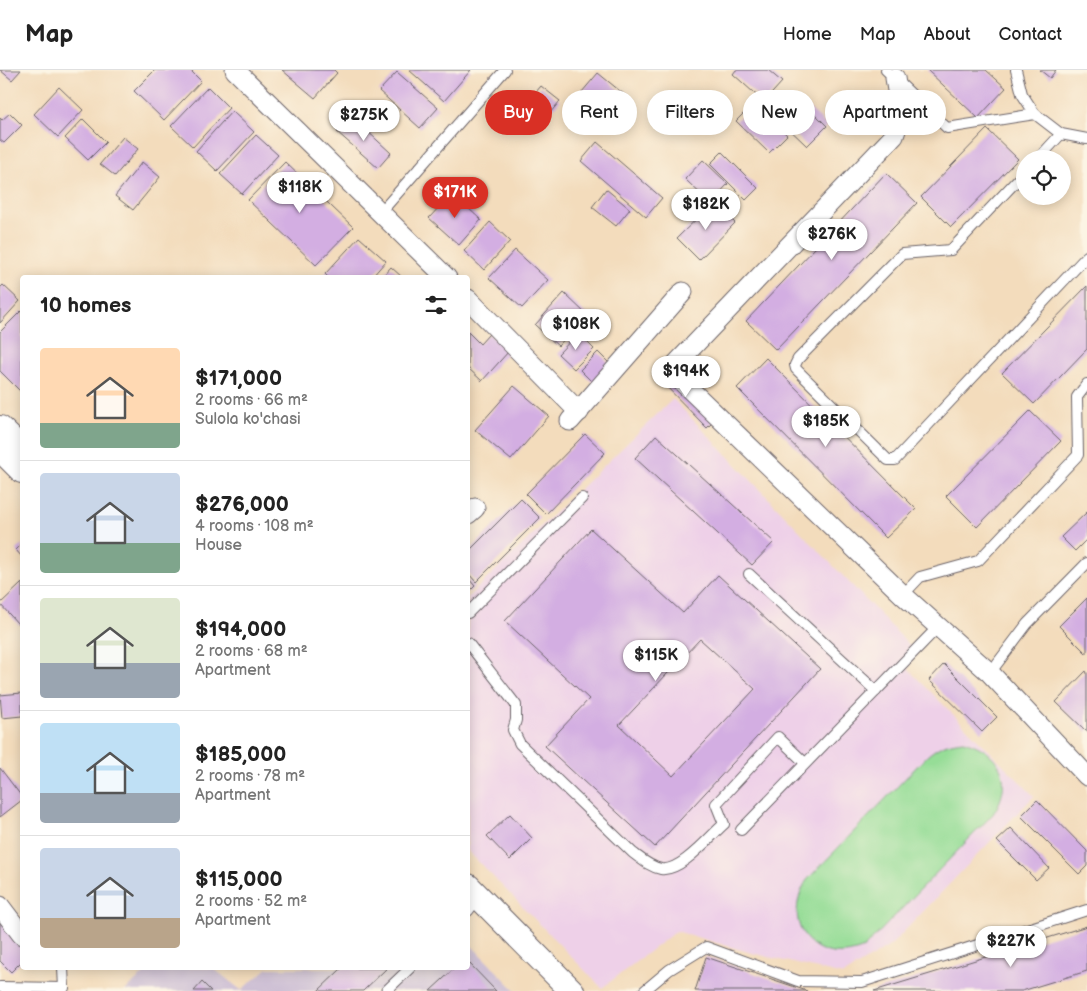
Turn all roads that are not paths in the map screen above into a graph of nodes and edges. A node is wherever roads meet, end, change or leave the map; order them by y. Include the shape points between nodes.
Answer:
1 (236, 70) edge
2 (505, 70) edge
3 (1016, 70) edge
4 (890, 74) edge
5 (1035, 114) junction
6 (1062, 134) junction
7 (1087, 139) edge
8 (1047, 150) edge
9 (1016, 181) edge
10 (382, 212) junction
11 (1087, 256) edge
12 (444, 275) edge
13 (683, 292) dead end
14 (470, 301) edge
15 (1087, 384) edge
16 (0, 428) edge
17 (20, 447) edge
18 (0, 449) edge
19 (20, 469) edge
20 (582, 498) dead end
21 (1087, 563) edge
22 (749, 574) dead end
23 (903, 595) junction
24 (470, 611) edge
25 (938, 626) junction
26 (470, 647) edge
27 (990, 673) junction
28 (876, 691) junction
29 (805, 763) junction
30 (1087, 776) edge
31 (741, 830) dead end
32 (470, 904) edge
33 (470, 904) edge
34 (0, 906) edge
35 (1087, 910) edge
36 (20, 932) edge
37 (63, 970) edge
38 (408, 970) edge
39 (0, 987) edge
40 (386, 991) edge
41 (556, 991) edge
42 (572, 991) edge
43 (644, 991) edge

1 - 10 street
2 - 10 lane
3 - 5 lane via 1022,94
4 - 5 lane via 947,128
4 - 23 street via 901,115 894,136 676,364 674,372
5 - 6 lane
6 - 7 lane
6 - 8 lane
9 - 11 lane via 951,250 902,254 798,359 794,365 796,369 888,460 895,460
10 - 12 street
13 - 14 street via 575,416
15 - 23 lane via 1077,397 1078,455 978,561 920,577
16 - 17 street
18 - 19 street
20 - 24 lane
21 - 27 lane via 1027,624
22 - 28 lane
23 - 25 street
25 - 27 street
25 - 28 lane
26 - 29 lane via 516,705 512,730 520,744 632,854 654,866 672,868 678,865 724,824 716,804 778,737
27 - 30 street
28 - 29 lane
29 - 31 lane
32 - 41 street
33 - 42 street
34 - 36 street
35 - 43 lane via 862,982 798,981 706,947 668,970
37 - 39 lane via 64,988
38 - 40 lane

